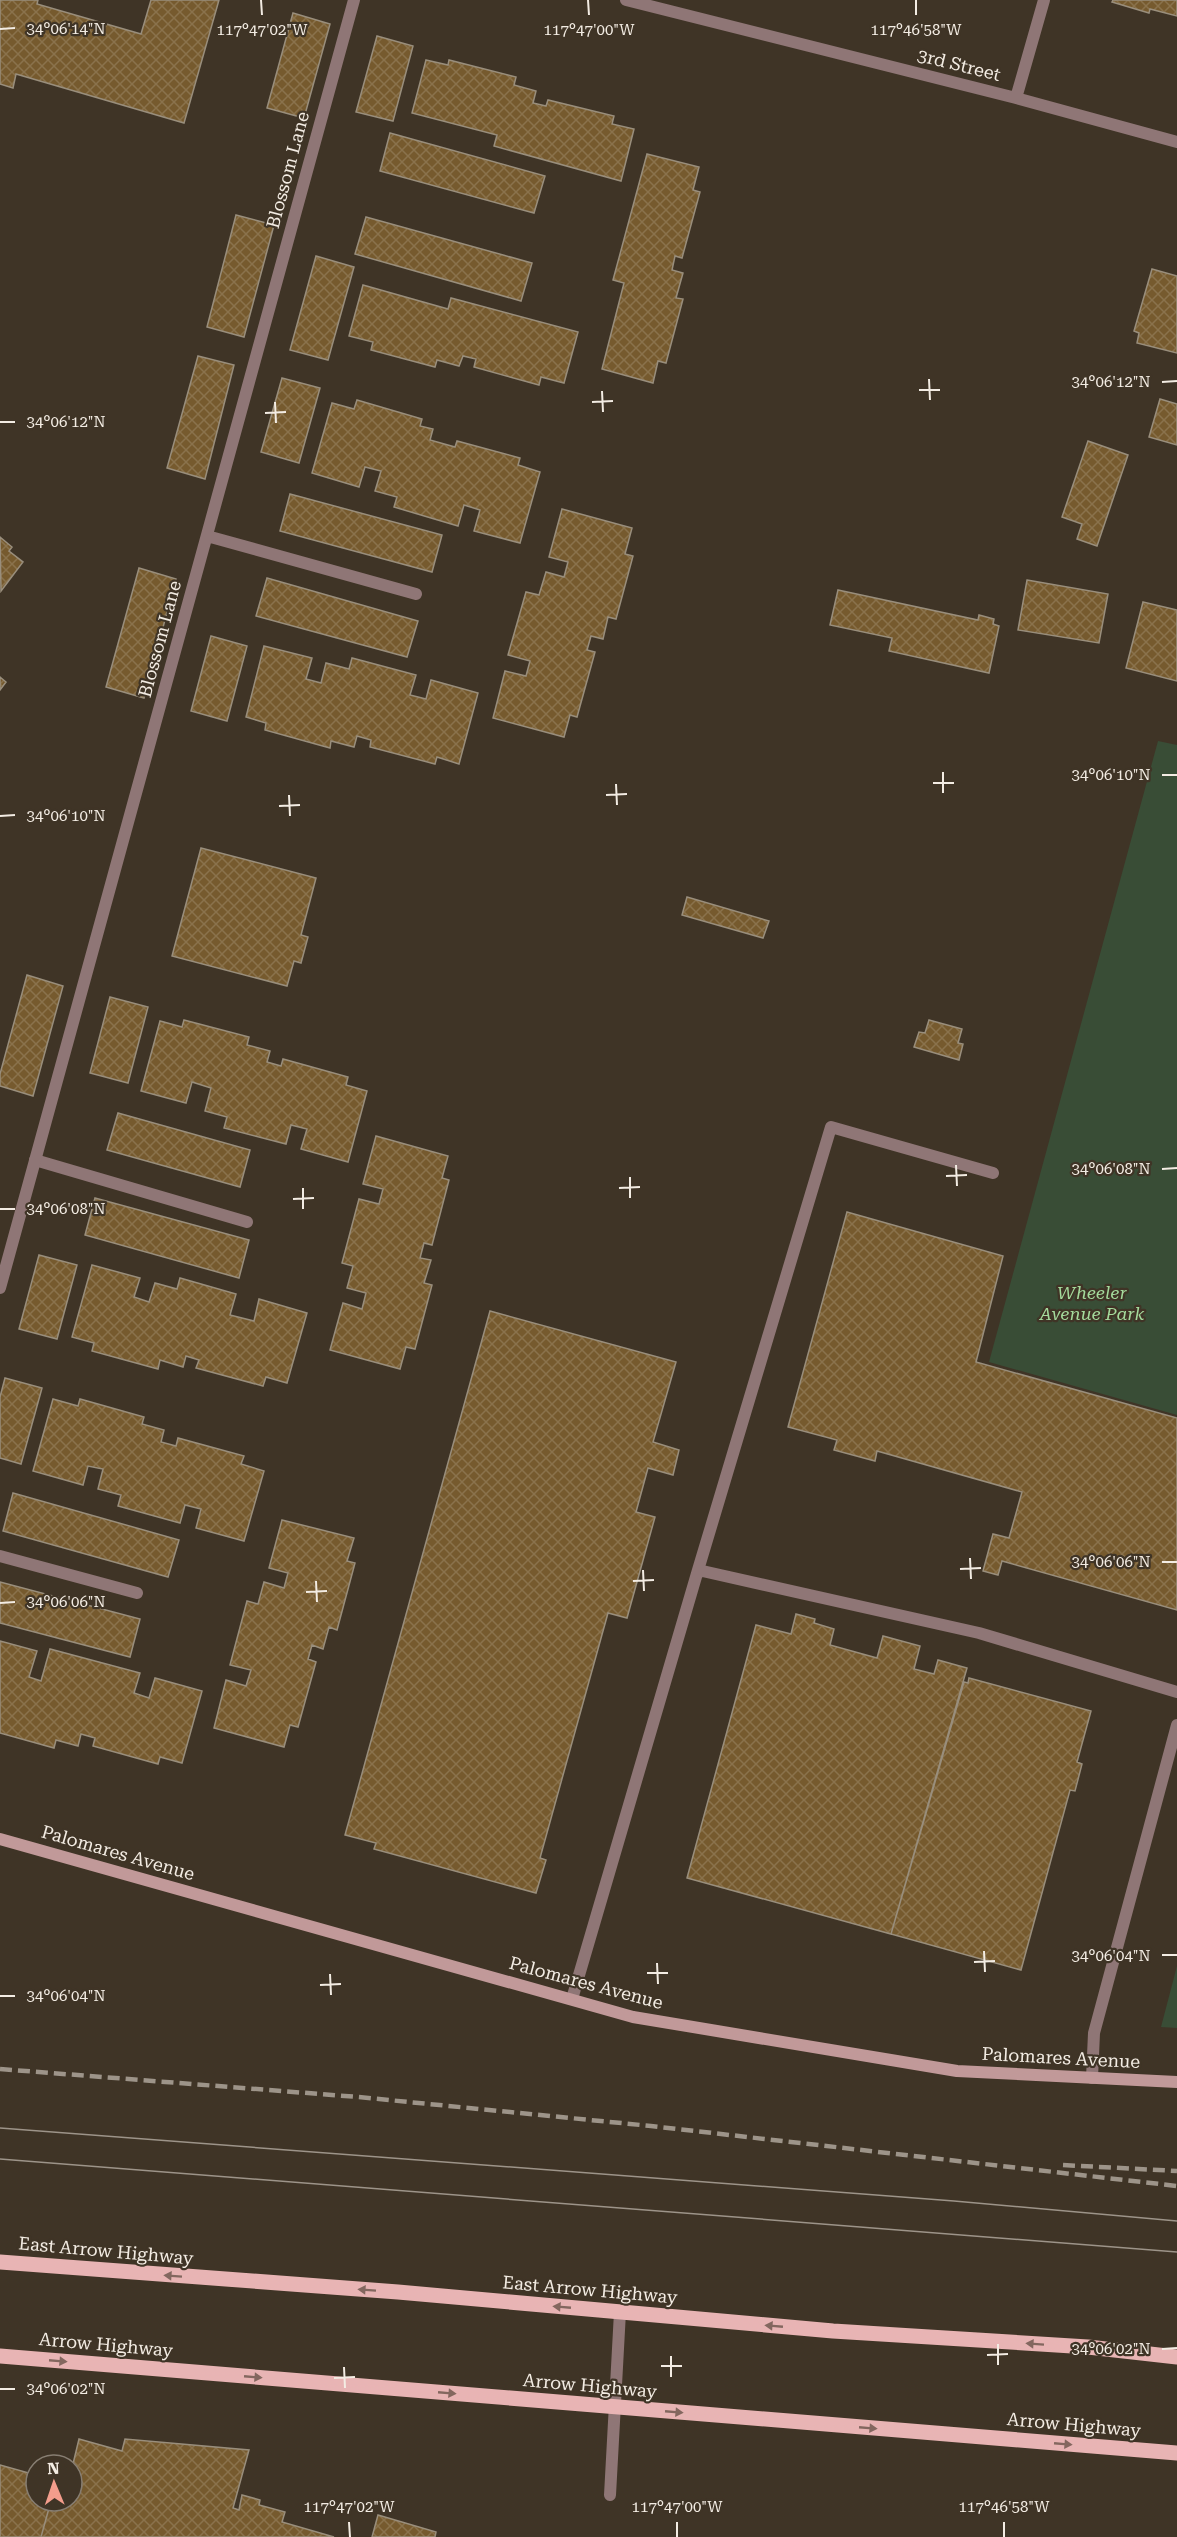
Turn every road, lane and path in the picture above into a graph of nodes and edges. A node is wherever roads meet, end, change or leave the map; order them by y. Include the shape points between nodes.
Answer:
1 (354, 0) edge
2 (626, 0) edge
3 (1044, 0) edge
4 (1016, 98) junction
5 (1177, 142) edge
6 (207, 536) junction
7 (416, 594) dead end
8 (35, 1160) junction
9 (993, 1173) dead end
10 (247, 1222) dead end
11 (0, 1288) edge
12 (0, 1556) edge
13 (698, 1570) junction
14 (137, 1593) dead end
15 (1177, 1692) edge
16 (1177, 1725) edge
17 (0, 1839) edge
18 (572, 1999) junction
19 (1092, 2078) junction
20 (1177, 2082) edge
21 (0, 2262) edge
22 (620, 2312) junction
23 (0, 2356) edge
24 (1177, 2357) edge
25 (616, 2407) junction
26 (1177, 2453) edge
27 (610, 2495) dead end

1 - 6 street, Blossom Lane
2 - 4 street, 3rd Street
3 - 4 street
4 - 5 street, 3rd Street
6 - 7 street
6 - 8 street, Blossom Lane
8 - 10 street
8 - 11 street, Blossom Lane
9 - 13 street via 831,1127
12 - 14 street
13 - 15 street via 979,1633
13 - 18 street
16 - 19 street via 1094,2033
17 - 18 street, Palomares Avenue
18 - 19 street, Palomares Avenue via 633,2017 946,2069
19 - 20 street, Palomares Avenue
22 -> 21 main road, East Arrow Highway
24 -> 22 main road, East Arrow Highway
22 - 25 street
23 -> 25 main road, Arrow Highway
25 -> 26 main road, Arrow Highway
25 - 27 street

